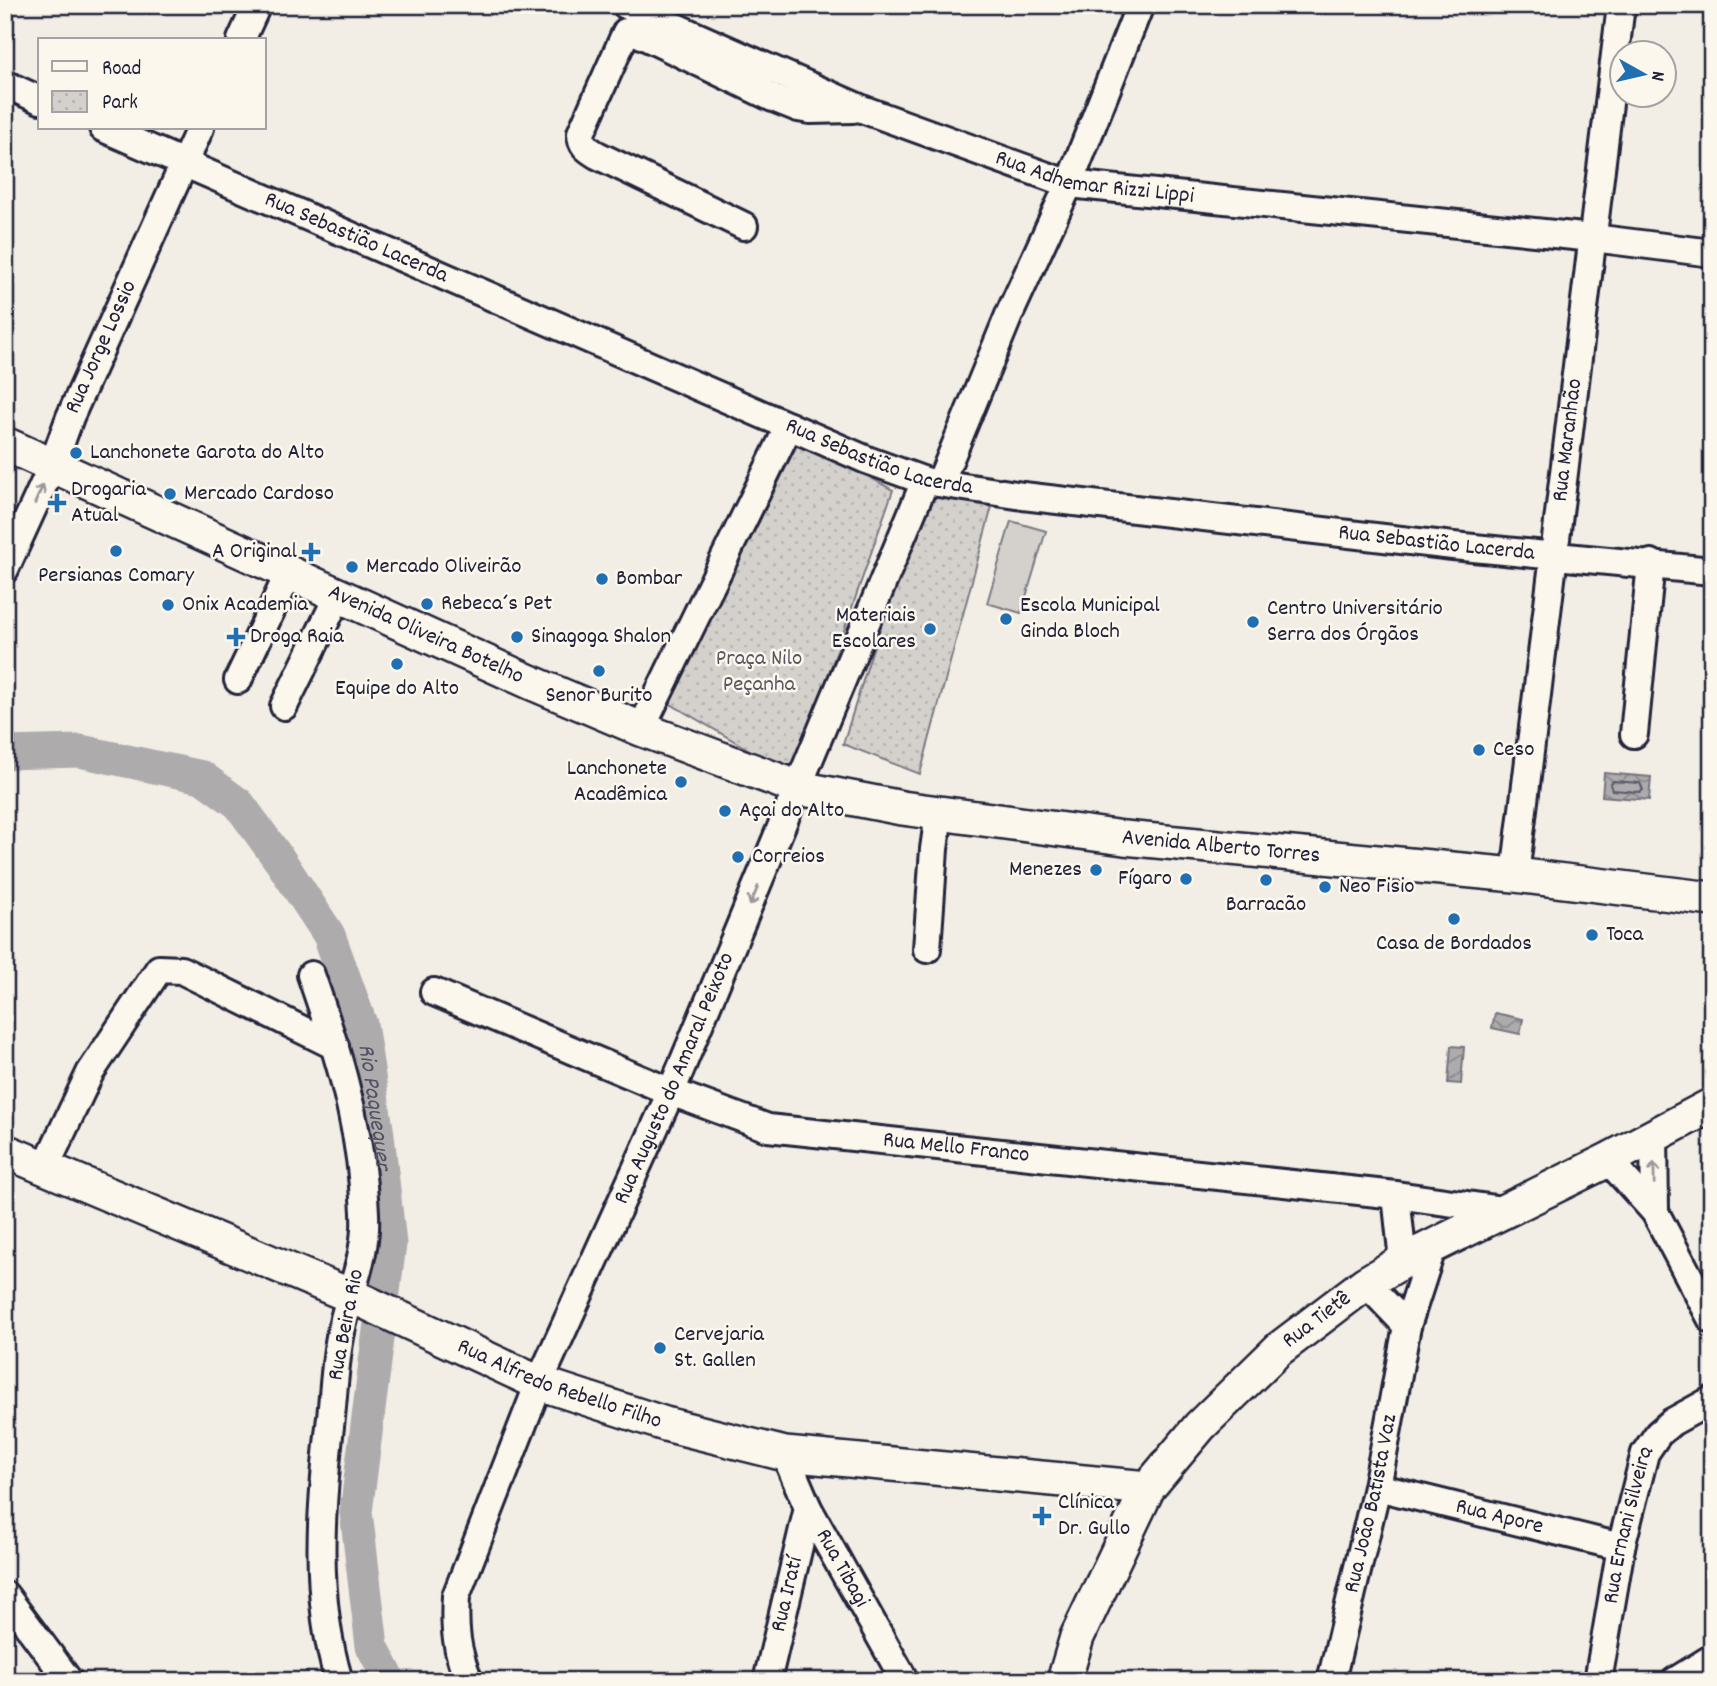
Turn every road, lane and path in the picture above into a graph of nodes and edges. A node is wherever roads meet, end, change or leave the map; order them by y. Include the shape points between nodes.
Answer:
1 (257, 5) edge
2 (626, 5) edge
3 (1140, 5) edge
4 (1621, 5) edge
5 (242, 38) edge
6 (5, 84) edge
7 (38, 99) edge
8 (862, 108) junction
9 (108, 130) edge
10 (199, 130) edge
11 (184, 163) junction
12 (1069, 184) junction
13 (744, 226) dead end
14 (1593, 238) junction
15 (1712, 253) edge
16 (789, 426) junction
17 (5, 444) edge
18 (53, 464) junction
19 (933, 482) junction
20 (1555, 557) junction
21 (1651, 564) junction
22 (5, 569) edge
23 (1712, 570) edge
24 (289, 573) junction
25 (338, 596) junction
26 (238, 680) dead end
27 (284, 706) dead end
28 (642, 729) junction
29 (1634, 734) dead end
30 (788, 783) junction
31 (939, 814) junction
32 (1516, 875) junction
33 (1712, 899) edge
34 (927, 949) dead end
35 (311, 975) dead end
36 (434, 992) dead end
37 (335, 1046) junction
38 (671, 1092) junction
39 (1712, 1105) edge
40 (1654, 1134) junction
41 (5, 1151) edge
42 (1608, 1160) junction
43 (45, 1168) junction
44 (1396, 1195) junction
45 (1503, 1210) junction
46 (1655, 1212) junction
47 (1433, 1246) junction
48 (1403, 1261) junction
49 (1366, 1283) junction
50 (357, 1299) junction
51 (1712, 1320) edge
52 (1407, 1326) junction
53 (539, 1383) junction
54 (1712, 1400) edge
55 (785, 1454) junction
56 (1147, 1488) junction
57 (1377, 1488) junction
58 (808, 1508) junction
59 (1621, 1546) junction
60 (5, 1595) edge
61 (1712, 1658) edge
62 (69, 1681) edge
63 (340, 1681) edge
64 (469, 1681) edge
65 (767, 1681) edge
66 (905, 1681) edge
67 (1064, 1681) edge
68 (1331, 1681) edge
69 (1598, 1681) edge
70 (1675, 1681) edge

1 - 5 street
2 - 8 street, Rua Adhemar Rizzi Lippi
3 - 12 street, Rua Augusto do Amaral Peixoto
4 - 14 street, Rua Maranhão
6 - 7 street
8 - 12 street, Rua Adhemar Rizzi Lippi
8 - 13 street via 797,108 636,32 626,32 581,141 597,155
9 - 11 street, Rua Sebastião Lacerda
10 - 11 street, Rua Jorge Lossio
11 - 16 street, Rua Sebastião Lacerda
11 - 18 street, Rua Jorge Lossio
12 - 14 street, Rua Adhemar Rizzi Lippi
12 - 19 street, Rua Augusto do Amaral Peixoto
14 - 15 street, Rua Adhemar Rizzi Lippi
14 - 20 street, Rua Maranhão
16 - 19 street, Rua Sebastião Lacerda
16 - 28 street
17 - 18 main road, Avenida Oliveira Botelho
22 -> 18 street, Rua Jorge Lossio
18 - 24 main road, Avenida Oliveira Botelho
19 - 20 street, Rua Sebastião Lacerda
19 - 30 street, Rua Augusto do Amaral Peixoto via 817,737
20 - 21 street, Rua Sebastião Lacerda
20 - 32 street, Rua Maranhão
21 - 23 street, Rua Sebastião Lacerda
21 - 29 street
24 - 25 main road, Avenida Oliveira Botelho
24 - 26 street
25 - 27 street
25 - 28 main road, Avenida Oliveira Botelho
28 - 30 main road, Avenida Oliveira Botelho
30 - 31 main road, Avenida Alberto Torres
30 -> 38 street, Rua Augusto do Amaral Peixoto
31 - 32 main road, Avenida Alberto Torres via 1124,838
31 - 34 street
32 - 33 main road, Avenida Alberto Torres
35 - 37 street, Rua Beira Rio
36 - 38 street, Rua Mello Franco
37 - 43 street via 181,970 159,969 90,1073
37 - 50 street, Rua Beira Rio via 354,1116 361,1169 365,1226
38 - 44 street, Rua Mello Franco via 768,1128
38 - 53 street, Rua Augusto do Amaral Peixoto
39 - 40 main road, Rua Tietê
40 - 42 main road, Rua Tietê
46 -> 40 street
41 - 43 main road, Rua Alfredo Rebello Filho
42 - 45 main road, Rua Tietê
42 - 46 street
43 - 50 main road, Rua Alfredo Rebello Filho
44 - 45 street, Rua Mello Franco
44 - 48 street
45 - 47 main road, Rua Tietê
46 - 51 street
47 - 48 main road, Rua Tietê
47 - 52 street, Rua João Batista Vaz
48 - 49 main road, Rua Tietê
49 - 52 street
49 - 56 main road, Rua Tietê via 1279,1349 1200,1426
50 - 53 main road, Rua Alfredo Rebello Filho
50 - 63 street, Rua Beira Rio via 341,1333 321,1530 323,1602
52 - 57 street, Rua João Batista Vaz
53 - 55 main road, Rua Alfredo Rebello Filho via 665,1424
53 - 64 street, Rua Augusto do Amaral Peixoto via 456,1596 458,1655
54 - 59 street, Rua Ernani Silveira via 1672,1422 1645,1453
55 - 56 main road, Rua Alfredo Rebello Filho
55 - 58 street, Rua Tibagi
56 - 67 main road, Rua Tietê via 1077,1637
57 - 59 street, Rua Apore
57 - 68 street, Rua João Batista Vaz
58 - 65 street, Rua Iratí
58 - 66 street, Rua Tibagi
59 - 69 street, Rua Ernani Silveira
60 - 62 street
61 - 70 street

